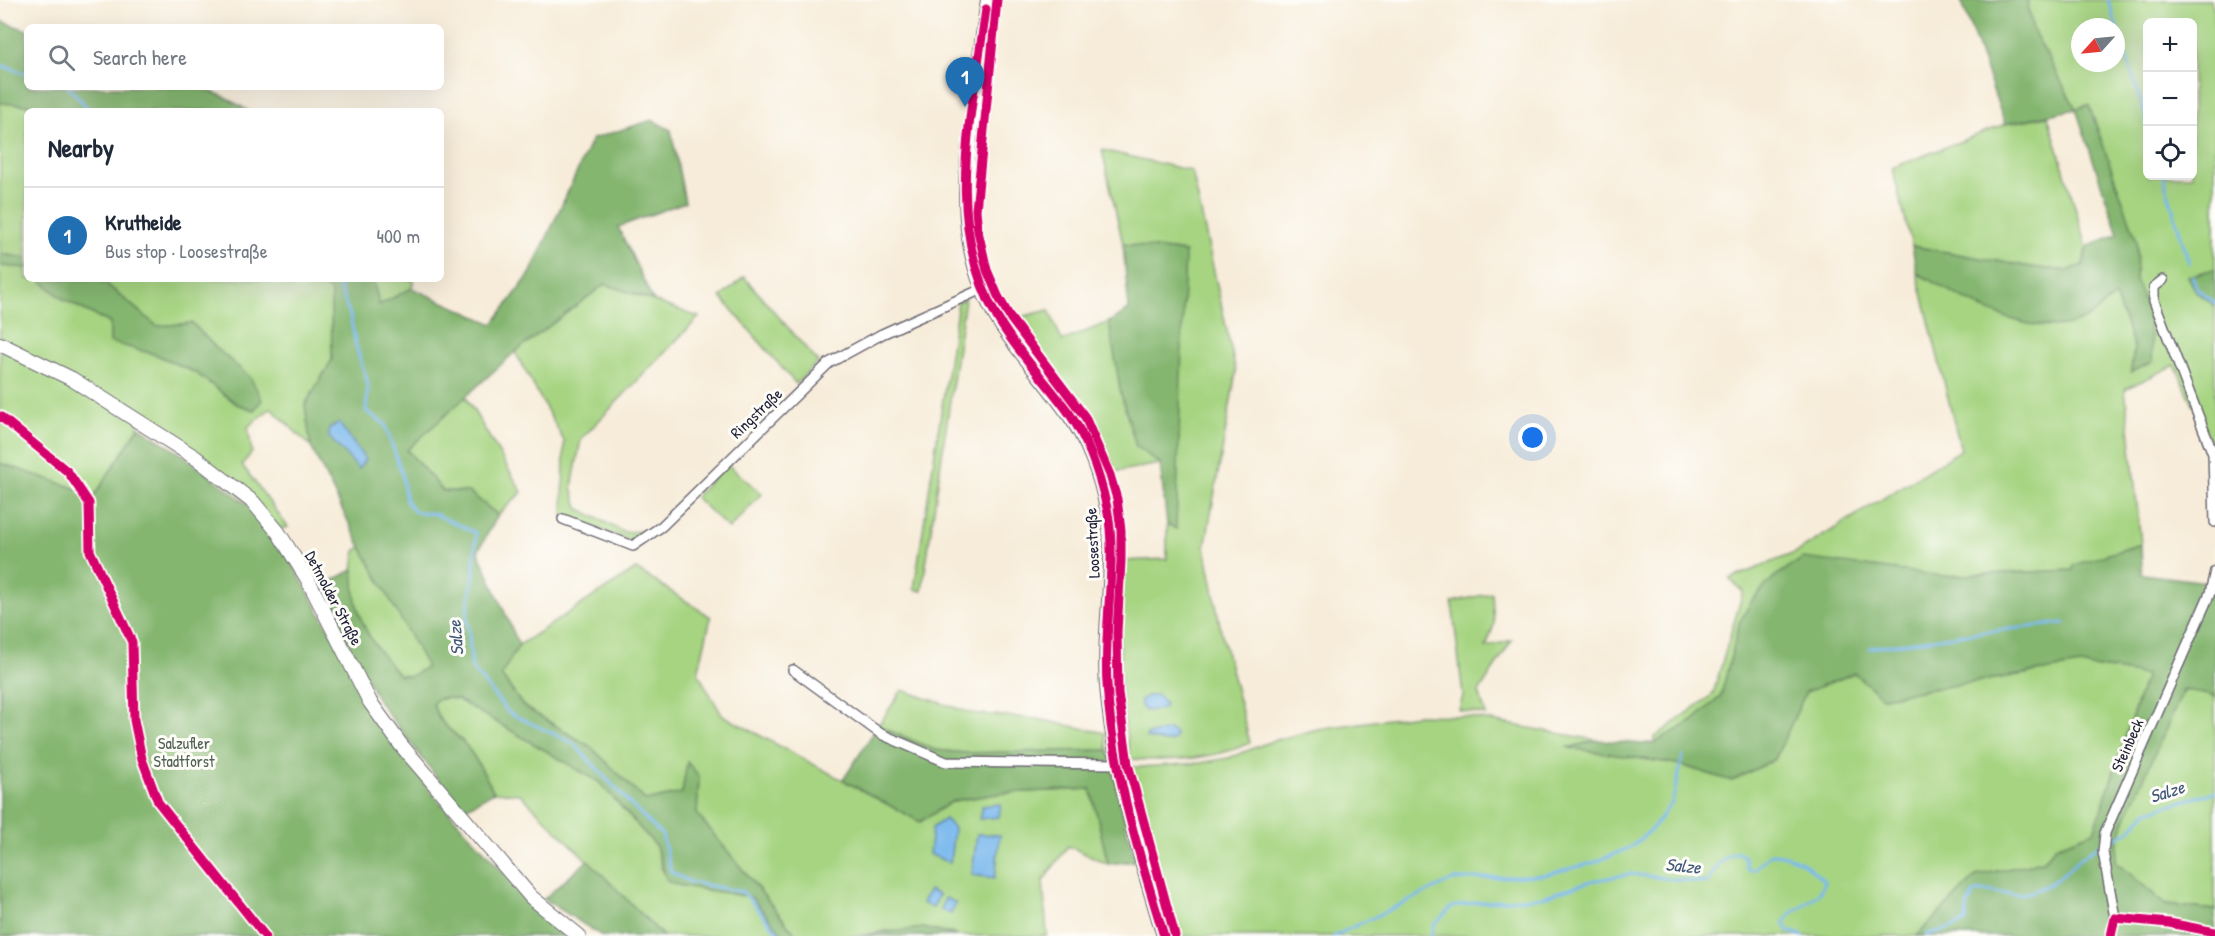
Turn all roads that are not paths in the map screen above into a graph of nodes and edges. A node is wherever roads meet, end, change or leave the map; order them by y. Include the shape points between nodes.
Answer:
1 (988, 0) edge
2 (2163, 280) dead end
3 (982, 289) junction
4 (0, 344) edge
5 (563, 519) dead end
6 (2215, 522) edge
7 (2215, 571) edge
8 (793, 670) dead end
9 (1118, 764) junction
10 (579, 936) edge
11 (1164, 936) edge
12 (2111, 936) edge

1 - 3 street, Loosestraße via 965,189 969,245
2 - 6 street via 2154,287 2154,301 2213,454
3 - 5 street, Ringstraße via 882,334 829,363 662,526 633,546
3 - 9 street, Loosestraße via 1018,348 1070,415 1100,480 1110,550 1107,685
4 - 10 street, Detmolder Straße via 72,379 196,458 253,502 278,532 307,578 370,702 401,745 531,897
7 - 12 street, Steinbeck via 2210,593 2105,833 2103,852 2115,918
8 - 9 street via 881,734 946,762
9 - 11 street, Loosestraße

